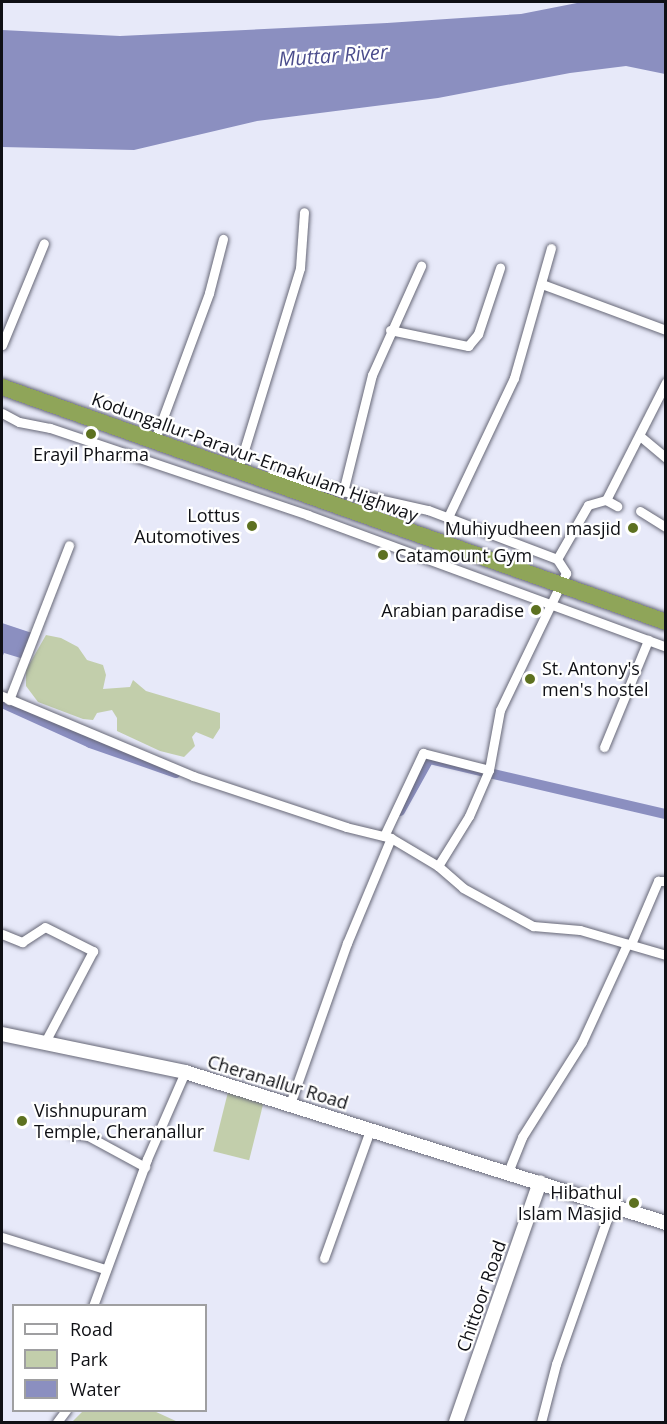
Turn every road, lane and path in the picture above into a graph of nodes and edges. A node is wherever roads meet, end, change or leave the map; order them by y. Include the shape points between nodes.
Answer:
1 (304, 212) dead end
2 (223, 239) dead end
3 (44, 243) dead end
4 (551, 248) dead end
5 (421, 266) dead end
6 (500, 268) dead end
7 (542, 284) junction
8 (390, 330) junction
9 (666, 330) edge
10 (2, 345) edge
11 (666, 382) edge
12 (2, 387) edge
13 (2, 413) edge
14 (640, 436) junction
15 (154, 442) junction
16 (666, 458) edge
17 (241, 474) junction
18 (343, 492) junction
19 (606, 500) junction
20 (617, 507) dead end
21 (640, 511) dead end
22 (448, 517) junction
23 (666, 527) edge
24 (69, 545) dead end
25 (557, 559) junction
26 (560, 586) junction
27 (549, 602) junction
28 (664, 618) edge
29 (648, 640) junction
30 (666, 647) edge
31 (5, 698) edge
32 (604, 747) dead end
33 (488, 773) junction
34 (387, 837) junction
35 (438, 866) junction
36 (666, 882) edge
37 (2, 934) edge
38 (629, 944) junction
39 (666, 955) edge
40 (2, 1034) edge
41 (45, 1042) junction
42 (185, 1072) junction
43 (290, 1104) junction
44 (370, 1130) junction
45 (71, 1133) dead end
46 (145, 1167) junction
47 (508, 1173) junction
48 (540, 1182) junction
49 (612, 1205) junction
50 (666, 1223) edge
51 (2, 1237) edge
52 (324, 1258) dead end
53 (105, 1269) junction
54 (93, 1304) edge
55 (456, 1422) edge
56 (541, 1422) edge

1 - 17 street via 300,268
2 - 15 street via 209,293
3 - 10 street
4 - 7 street
5 - 8 street
6 - 8 street via 478,334 468,346
7 - 9 street
7 - 22 street via 514,378
8 - 18 street via 372,375
11 - 14 street
12 - 15 highway, Kodungallur-Paravur-Ernakulam Highway
13 - 27 street via 19,422 50,428 308,515
14 - 16 street
14 - 19 street
15 - 17 highway, Kodungallur-Paravur-Ernakulam Highway
17 - 18 street via 262,473
17 - 26 highway, Kodungallur-Paravur-Ernakulam Highway
18 - 22 street
19 - 20 street
19 - 25 street via 588,505
21 - 23 street
22 - 25 street
24 - 31 street
25 - 26 street via 566,573
26 - 27 street
26 - 28 highway, Kodungallur-Paravur-Ernakulam Highway
27 - 29 street
27 - 33 street via 501,710
29 - 30 street
29 - 32 street
31 - 34 street via 194,776
33 - 34 street via 423,753
33 - 35 street via 470,816
34 - 35 street
34 - 43 street
35 - 38 street via 463,888 533,926 580,930
36 - 38 street via 658,881
37 - 41 street via 22,942 45,927 93,951
38 - 39 street
38 - 47 street via 582,1042 522,1137
40 - 41 main road, Cheranallur Road
41 - 42 main road, Cheranallur Road
42 - 43 main road, Cheranallur Road
42 - 46 street
43 - 44 main road, Cheranallur Road
44 - 47 main road, Cheranallur Road
44 - 52 street
45 - 46 street via 88,1136
46 - 53 street
47 - 48 main road, Cheranallur Road
48 - 49 main road, Cheranallur Road
48 - 55 main road, Chittoor Road
49 - 50 main road, Cheranallur Road
49 - 56 street via 556,1364
51 - 53 street
53 - 54 street

